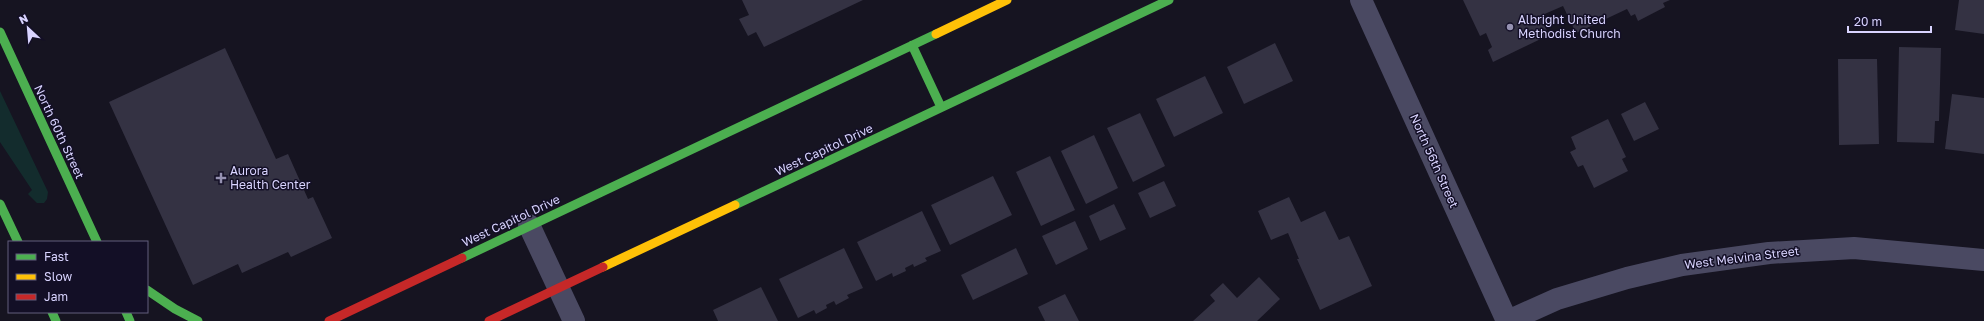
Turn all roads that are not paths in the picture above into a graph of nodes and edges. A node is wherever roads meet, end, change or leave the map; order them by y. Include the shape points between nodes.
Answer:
1 (1007, 0) edge
2 (1168, 0) edge
3 (1361, 0) edge
4 (0, 32) edge
5 (912, 45) junction
6 (941, 108) junction
7 (0, 204) edge
8 (529, 225) junction
9 (18, 241) edge
10 (97, 241) edge
11 (1984, 260) edge
12 (558, 288) junction
13 (148, 291) edge
14 (326, 320) edge
15 (198, 321) edge
16 (489, 321) edge
17 (574, 321) edge
18 (1508, 321) edge

1 - 5 main road, West Capitol Drive
2 - 6 main road, West Capitol Drive
3 - 18 street, North 56th Street
4 - 10 main road, North 60th Street
5 - 6 main road
5 - 8 main road, West Capitol Drive
6 - 12 main road, West Capitol Drive
7 - 9 main road
8 - 12 street
8 - 14 main road, West Capitol Drive
11 - 18 street, West Melvina Street via 1854,248 1769,253 1682,265 1627,278 1558,299
12 - 16 main road, West Capitol Drive
12 - 17 street
13 - 15 main road

